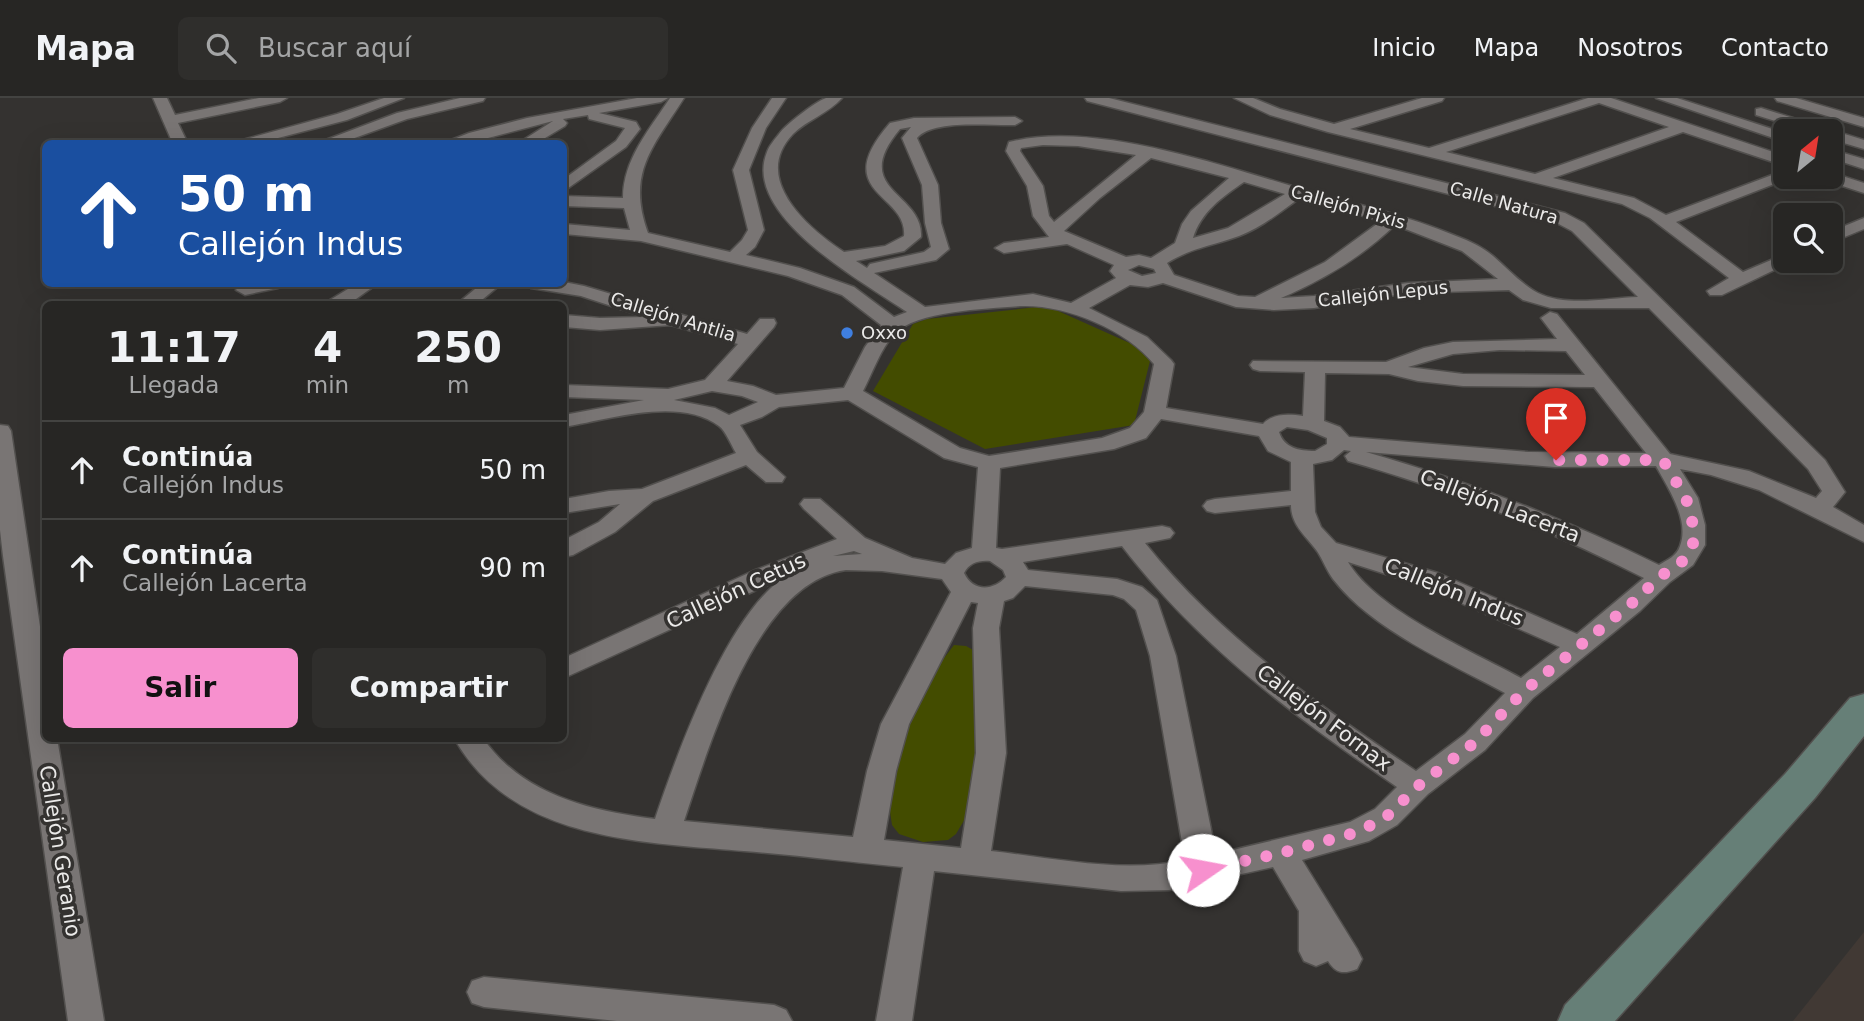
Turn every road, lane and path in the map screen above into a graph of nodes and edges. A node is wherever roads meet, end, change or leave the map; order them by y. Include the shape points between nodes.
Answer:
1 (160, 98) edge
2 (203, 98) edge
3 (280, 98) edge
4 (397, 98) edge
5 (478, 98) edge
6 (661, 98) edge
7 (677, 98) edge
8 (779, 98) edge
9 (835, 98) edge
10 (1092, 98) edge
11 (1273, 98) edge
12 (1437, 98) edge
13 (1598, 98) edge
14 (1663, 98) edge
15 (1782, 98) edge
16 (1247, 101) edge
17 (1741, 106) dead end
18 (209, 112) junction
19 (580, 114) junction
20 (1783, 119) edge
21 (171, 120) junction
22 (1015, 121) dead end
23 (946, 123) junction
24 (1864, 123) edge
25 (1684, 127) junction
26 (1332, 129) junction
27 (1773, 130) edge
28 (1766, 132) junction
29 (1773, 135) edge
30 (909, 138) junction
31 (1843, 138) edge
32 (886, 139) junction
33 (179, 140) edge
34 (251, 140) edge
35 (333, 140) edge
36 (460, 140) edge
37 (531, 140) edge
38 (1732, 144) junction
39 (1773, 145) edge
40 (1864, 145) edge
41 (1757, 152) junction
42 (1427, 153) junction
43 (1147, 154) junction
44 (1773, 157) edge
45 (1843, 157) edge
46 (1864, 164) edge
47 (1241, 177) junction
48 (1534, 180) junction
49 (1773, 180) edge
50 (1843, 181) edge
51 (567, 184) edge
52 (1864, 188) edge
53 (1297, 193) junction
54 (567, 201) edge
55 (629, 203) junction
56 (567, 218) edge
57 (1392, 219) junction
58 (1664, 221) junction
59 (912, 223) junction
60 (933, 223) junction
61 (1864, 223) edge
62 (567, 229) edge
63 (638, 230) junction
64 (1843, 232) edge
65 (1060, 236) junction
66 (1183, 246) junction
67 (1004, 248) dead end
68 (734, 257) junction
69 (841, 258) junction
70 (1773, 265) edge
71 (861, 270) junction
72 (1159, 270) junction
73 (1126, 271) junction
74 (1742, 279) junction
75 (264, 287) edge
76 (363, 287) edge
77 (488, 287) edge
78 (557, 287) edge
79 (1716, 291) dead end
80 (247, 293) edge
81 (1531, 300) junction
82 (342, 301) edge
83 (470, 301) edge
84 (1656, 302) junction
85 (1252, 303) junction
86 (1074, 309) junction
87 (922, 314) junction
88 (567, 321) edge
89 (676, 321) junction
90 (768, 323) dead end
91 (893, 325) junction
92 (750, 341) junction
93 (1569, 345) junction
94 (1260, 366) dead end
95 (1315, 367) junction
96 (1389, 368) junction
97 (1598, 381) junction
98 (712, 386) junction
99 (567, 391) edge
100 (852, 393) junction
101 (669, 399) junction
102 (774, 401) junction
103 (1154, 412) junction
104 (567, 420) edge
105 (728, 422) junction
106 (1313, 422) junction
107 (0, 431) edge
108 (1268, 431) junction
109 (1336, 447) junction
110 (749, 456) junction
111 (1302, 457) junction
112 (1663, 460) junction
113 (989, 463) junction
114 (774, 477) dead end
115 (645, 496) junction
116 (1301, 497) junction
117 (812, 504) dead end
118 (567, 505) edge
119 (1215, 506) dead end
120 (1820, 507) junction
121 (1161, 533) dead end
122 (1864, 534) edge
123 (1129, 539) junction
124 (856, 542) junction
125 (567, 548) edge
126 (1327, 548) junction
127 (7, 558) edge
128 (1002, 562) junction
129 (806, 565) junction
130 (911, 566) junction
131 (1661, 576) junction
132 (958, 582) junction
133 (992, 595) junction
134 (940, 642) junction
135 (1579, 645) junction
136 (986, 653) junction
137 (567, 668) edge
138 (1524, 691) junction
139 (1864, 708) edge
140 (471, 742) edge
141 (1418, 786) junction
142 (666, 830) junction
143 (866, 850) junction
144 (1281, 853) junction
145 (921, 856) junction
146 (974, 862) junction
147 (1203, 870) junction
148 (1330, 955) dead end
149 (484, 992) dead end
150 (590, 1012) edge
151 (86, 1021) edge
152 (774, 1021) edge
153 (894, 1021) edge
154 (1583, 1021) edge

1 - 21 street
2 - 18 street
3 - 18 street
4 - 34 street
5 - 35 street via 402,116
6 - 19 street
7 - 55 street via 640,153 630,182
8 - 68 street via 759,128 741,170 756,230
9 - 69 street via 788,131 774,152 771,172 791,218
10 - 84 street, Calle Natura via 1559,217 1591,237
11 - 16 street
12 - 26 street
13 - 25 street
13 - 42 street
14 - 28 street
15 - 24 street
16 - 26 street
17 - 20 street
18 - 21 street
19 - 36 street
19 - 37 street
19 - 51 street via 624,121 633,129 621,144
21 - 33 street
22 - 23 street
23 - 30 street via 916,130
23 - 32 street via 900,123
25 - 38 street
25 - 48 street
26 - 42 street
27 - 28 street
28 - 29 street
28 - 38 street
30 - 32 street
30 - 60 street via 930,185
31 - 40 street
32 - 59 street via 874,175 879,188
38 - 41 street
39 - 41 street
41 - 44 street
42 - 48 street
43 - 47 street, Callejón Pixis
43 - 65 street via 1094,195
43 - 65 street, Callejón Pixis via 1076,133 1012,147 1035,186 1041,216
45 - 46 street
47 - 53 street, Callejón Pixis
47 - 66 street via 1200,209
48 - 58 street via 1628,201
49 - 58 street
50 - 52 street
53 - 57 street, Callejón Pixis
53 - 66 street via 1234,232
54 - 55 street
55 - 63 street
56 - 63 street
57 - 81 street, Callejón Pixis via 1470,248 1496,265
57 - 85 street, Callejón Lepus via 1340,262
58 - 74 street
59 - 60 street
59 - 69 street via 914,235 904,244
60 - 71 street via 940,244 936,254
61 - 64 street
62 - 63 street
63 - 68 street
65 - 67 street
65 - 73 street
66 - 72 street
68 - 91 street via 848,291
69 - 71 street
70 - 74 street
71 - 87 street
72 - 73 street via 1147,281
72 - 85 street, Callejón Lepus via 1216,296
73 - 86 street
74 - 79 street
75 - 80 street
76 - 82 street
77 - 83 street
78 - 89 street, Callejón Antlia via 584,291
81 - 84 street, Callejón Lepus
81 - 85 street, Callejón Lepus via 1408,288 1305,303
81 - 93 street, Callejón Pixis
84 - 120 street, Calle Natura via 1817,465 1834,492
86 - 87 street via 1026,300
86 - 103 street via 1130,335 1158,354 1164,364
87 - 91 street
88 - 89 street
89 - 92 street, Callejón Antlia
90 - 92 street
91 - 100 street
92 - 98 street, Callejón Antlia
93 - 96 street via 1442,350 1409,356
93 - 97 street, Callejón Pixis
94 - 95 street
95 - 96 street
95 - 106 street
96 - 97 street via 1463,380
97 - 112 street, Callejón Pixis
98 - 101 street
98 - 102 street via 746,390
99 - 101 street
100 - 102 street
100 - 113 street via 952,453
101 - 104 street
101 - 105 street
102 - 105 street
103 - 108 street
103 - 113 street via 1145,428 1127,439
105 - 110 street
106 - 108 street via 1285,420
106 - 109 street via 1331,431
107 - 127 street, Callejón Geranio
108 - 111 street via 1275,447
109 - 111 street via 1326,455
109 - 112 street, Callejón Lacerta via 1556,460
109 - 131 street, Callejón Lacerta via 1531,514
110 - 114 street
110 - 115 street
111 - 116 street, Callejón Indus
112 - 120 street, Callejón Lacerta via 1759,482
112 - 131 street via 1686,498 1693,545 1684,560
113 - 128 street
115 - 118 street
115 - 125 street via 607,527
116 - 119 street
116 - 126 street, Callejón Indus via 1310,529
117 - 124 street
120 - 122 street, Callejón Lacerta
121 - 123 street
123 - 128 street
123 - 141 street, Callejón Fornax via 1177,599 1230,645 1298,703
124 - 129 street, Callejón Cetus via 831,548
124 - 130 street, Callejón Cetus
126 - 135 street, Callejón Indus via 1429,579
126 - 138 street, Callejón Indus via 1343,575 1368,599 1406,626
127 - 151 street, Callejón Geranio
128 - 132 street via 962,559
128 - 133 street via 1010,589
128 - 147 street via 1117,587 1148,606 1163,656
129 - 130 street, Callejón Cetus
129 - 137 street, Callejón Cetus
129 - 142 street, Callejón Cetus via 742,646 703,723
130 - 132 street, Callejón Cetus
131 - 135 street
132 - 133 street, Callejón Cetus
132 - 134 street
133 - 136 street
134 - 136 street via 965,637
134 - 143 street via 894,725
135 - 138 street
136 - 146 street via 991,753
138 - 141 street via 1475,742
139 - 154 main road via 1800,786
140 - 142 street via 526,796 608,824
141 - 144 street via 1386,817 1358,832
142 - 143 street
143 - 145 street
144 - 147 street
144 - 148 street via 1315,909
145 - 146 street
145 - 153 street
146 - 147 street via 1121,878 1169,877
149 - 150 street
150 - 152 street

